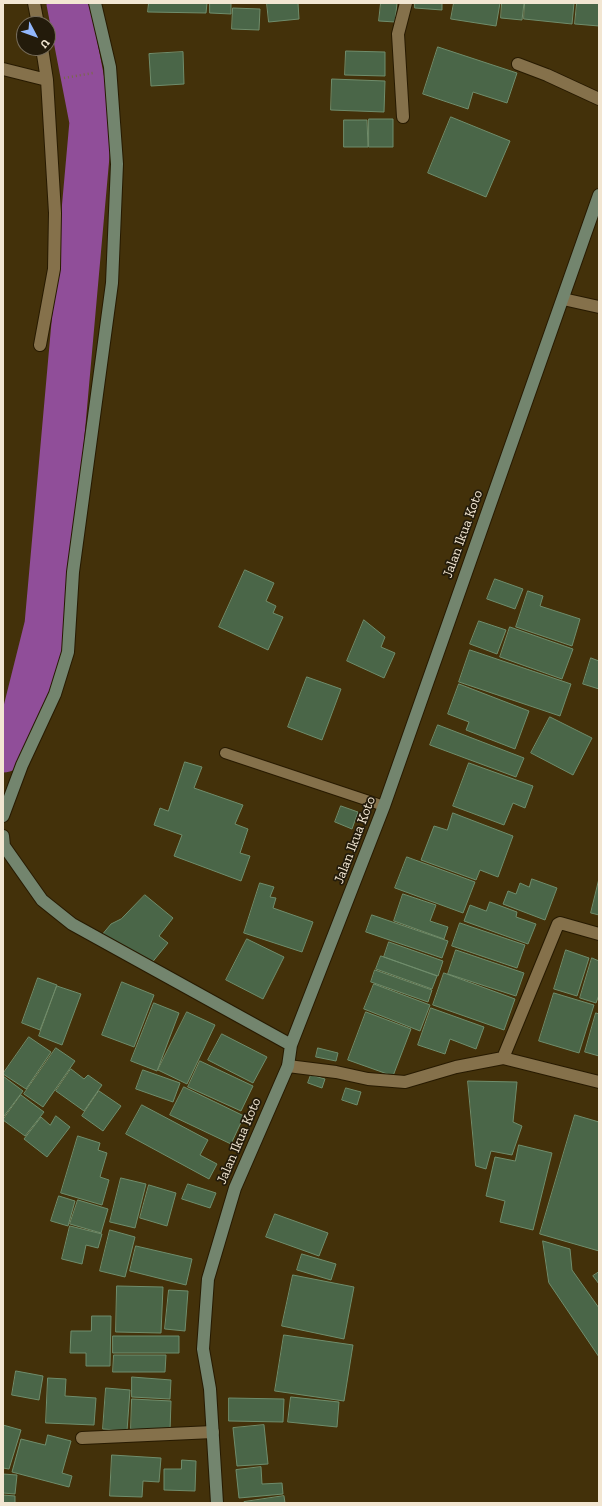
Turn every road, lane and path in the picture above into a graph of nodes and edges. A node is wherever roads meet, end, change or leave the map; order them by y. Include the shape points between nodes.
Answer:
1 (34, 3) edge
2 (95, 3) edge
3 (406, 3) edge
4 (36, 16) edge
5 (43, 56) edge
6 (518, 64) dead end
7 (3, 69) edge
8 (100, 71) dead end
9 (63, 78) dead end
10 (47, 80) junction
11 (599, 99) edge
12 (403, 117) dead end
13 (599, 195) edge
14 (562, 299) junction
15 (599, 307) edge
16 (40, 345) dead end
17 (224, 754) dead end
18 (384, 806) junction
19 (3, 816) edge
20 (3, 836) edge
21 (599, 934) edge
22 (292, 1045) junction
23 (503, 1058) junction
24 (288, 1066) junction
25 (599, 1082) edge
26 (213, 1432) junction
27 (82, 1438) dead end
28 (217, 1503) edge

1 - 4 street
2 - 19 street via 110,67 117,164 112,283 73,572 68,652 55,694 22,765
3 - 12 street via 398,34
5 - 10 street
6 - 11 street
7 - 10 street
8 - 9 path
10 - 16 street via 55,220 54,269
13 - 14 street, Jalan Ikua Koto
14 - 15 street
14 - 18 street, Jalan Ikua Koto
17 - 18 lane
18 - 22 street, Jalan Ikua Koto
20 - 22 street via 4,846 42,900 72,924
21 - 23 street via 558,924
22 - 24 street, Jalan Ikua Koto
23 - 24 street via 456,1067 405,1082 368,1079
23 - 25 street
24 - 26 street, Jalan Ikua Koto via 235,1188 208,1279 203,1349 210,1390
26 - 27 street
26 - 28 street, Jalan Ikua Koto

